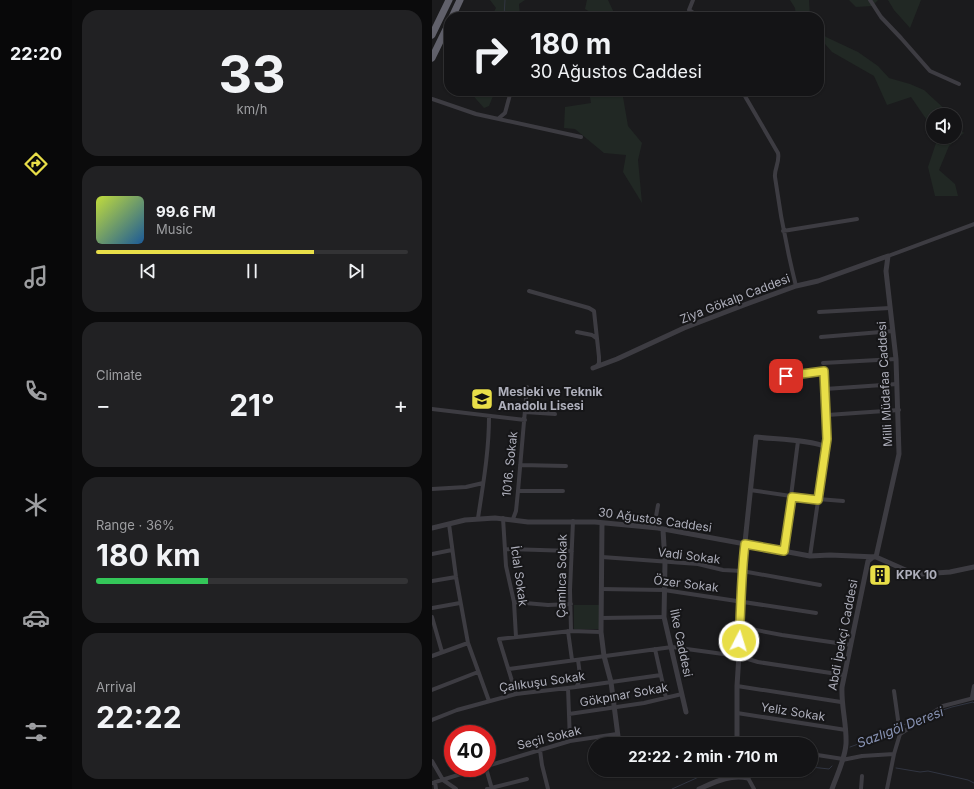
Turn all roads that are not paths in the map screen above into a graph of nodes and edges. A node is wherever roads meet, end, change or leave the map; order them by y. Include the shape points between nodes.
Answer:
1 (449, 0) edge
2 (460, 0) edge
3 (694, 0) edge
4 (870, 0) edge
5 (454, 12) edge
6 (692, 12) edge
7 (444, 33) edge
8 (432, 35) edge
9 (432, 58) edge
10 (959, 84) dead end
11 (510, 96) edge
12 (745, 96) edge
13 (432, 99) edge
14 (499, 118) junction
15 (580, 138) dead end
16 (857, 219) dead end
17 (974, 224) edge
18 (783, 231) junction
19 (888, 256) junction
20 (796, 286) junction
21 (529, 291) dead end
22 (890, 308) junction
23 (819, 312) dead end
24 (893, 331) junction
25 (577, 332) dead end
26 (821, 337) dead end
27 (596, 338) junction
28 (896, 359) junction
29 (823, 363) dead end
30 (595, 367) joint
31 (786, 376) dead end
32 (897, 384) junction
33 (527, 387) dead end
34 (825, 389) junction
35 (432, 409) edge
36 (898, 410) junction
37 (525, 412) junction
38 (556, 414) dead end
39 (827, 415) junction
40 (488, 417) junction
41 (525, 420) junction
42 (798, 441) junction
43 (825, 447) junction
44 (520, 465) junction
45 (566, 466) dead end
46 (483, 483) junction
47 (432, 489) edge
48 (750, 490) junction
49 (518, 491) junction
50 (563, 492) dead end
51 (792, 497) junction
52 (818, 500) junction
53 (843, 501) dead end
54 (658, 505) dead end
55 (478, 518) junction
56 (503, 518) junction
57 (513, 519) junction
58 (573, 521) junction
59 (602, 523) junction
60 (449, 524) junction
61 (432, 528) edge
62 (654, 528) junction
63 (663, 530) junction
64 (745, 544) junction
65 (505, 549) junction
66 (452, 550) junction
67 (572, 551) junction
68 (784, 551) junction
69 (432, 554) edge
70 (810, 556) junction
71 (602, 557) junction
72 (874, 557) junction
73 (664, 562) junction
74 (974, 567) edge
75 (742, 571) junction
76 (456, 577) junction
77 (432, 581) edge
78 (820, 585) dead end
79 (601, 589) junction
80 (664, 590) junction
81 (741, 601) junction
82 (514, 602) junction
83 (460, 603) junction
84 (571, 604) junction
85 (432, 608) edge
86 (816, 613) dead end
87 (432, 617) edge
88 (664, 617) junction
89 (601, 618) junction
90 (740, 627) junction
91 (570, 631) junction
92 (601, 632) junction
93 (434, 635) edge
94 (516, 637) junction
95 (468, 642) junction
96 (851, 645) junction
97 (672, 647) junction
98 (655, 649) junction
99 (442, 652) junction
100 (432, 656) edge
101 (604, 656) junction
102 (738, 656) junction
103 (572, 660) junction
104 (578, 660) junction
105 (509, 669) junction
106 (478, 672) junction
107 (661, 675) junction
108 (844, 675) junction
109 (611, 682) junction
110 (737, 686) junction
111 (974, 686) edge
112 (576, 687) junction
113 (568, 688) junction
114 (432, 690) edge
115 (894, 691) dead end
116 (516, 694) junction
117 (682, 694) junction
118 (666, 698) junction
119 (973, 698) edge
120 (489, 701) junction
121 (841, 702) junction
122 (613, 708) junction
123 (686, 712) dead end
124 (737, 713) junction
125 (569, 714) junction
126 (432, 720) edge
127 (846, 730) junction
128 (617, 734) junction
129 (900, 734) junction
130 (618, 737) edge
131 (737, 737) edge
132 (570, 740) junction
133 (540, 750) junction
134 (894, 754) junction
135 (818, 755) edge
136 (842, 760) junction
137 (432, 761) edge
138 (496, 764) edge
139 (862, 776) dead end
140 (452, 777) edge
141 (488, 777) edge
142 (734, 777) edge
143 (744, 777) edge
144 (748, 778) joint
145 (527, 779) dead end
146 (443, 780) junction
147 (434, 783) edge
148 (436, 789) edge
149 (456, 789) edge
150 (490, 789) edge
151 (548, 789) edge
152 (699, 789) edge
153 (754, 789) edge
154 (832, 789) edge
155 (861, 789) edge
156 (887, 789) edge

1 - 8 highway
2 - 5 highway
3 - 6 street via 690,10
4 - 10 street via 881,17 930,71
7 - 9 highway
11 - 14 street via 505,114
12 - 18 street via 780,159 775,174
13 - 14 street via 476,114
14 - 15 street
16 - 18 street
17 - 19 street
18 - 20 street
19 - 20 street, Ziya Gökalp Caddesi via 818,281
19 - 22 street, Milli Müdafaa Caddesi via 886,271
20 - 30 street, Ziya Gökalp Caddesi via 696,324
21 - 27 street via 594,311
22 - 23 street
22 - 24 street, Milli Müdafaa Caddesi
24 - 26 street
24 - 28 street, Milli Müdafaa Caddesi
25 - 27 street
27 - 30 street via 599,357
28 - 29 street
28 - 32 street, Milli Müdafaa Caddesi
31 - 34 street via 824,371
32 - 34 street
32 - 36 street, Milli Müdafaa Caddesi
33 - 37 street, 1016. Sokak
34 - 39 street
35 - 40 street
36 - 39 street
36 - 72 street, Milli Müdafaa Caddesi via 899,454
37 - 38 street
37 - 41 street, 1016. Sokak
39 - 43 street
40 - 41 street
40 - 46 street via 489,435
41 - 44 street, 1016. Sokak
42 - 43 street
42 - 48 street via 756,437
42 - 51 street
43 - 52 street
44 - 45 street
44 - 49 street, 1016. Sokak
46 - 47 street
46 - 55 street
48 - 51 street
48 - 64 street
49 - 50 street
49 - 57 street, 1016. Sokak
51 - 52 street
51 - 68 street
52 - 53 street
52 - 70 street
54 - 62 street
55 - 56 street, 30 Ağustos Caddesi
55 - 60 street, 30 Ağustos Caddesi
56 - 57 street, 30 Ağustos Caddesi
56 - 65 street, İclal Sokak
57 - 58 street, 30 Ağustos Caddesi via 528,522
58 - 59 street, 30 Ağustos Caddesi
58 - 67 street, Çamlıca Sokak
59 - 62 street, 30 Ağustos Caddesi
59 - 71 street
60 - 61 street, 30 Ağustos Caddesi
60 - 66 street
62 - 63 street, 30 Ağustos Caddesi
63 - 64 street, 30 Ağustos Caddesi
63 - 73 street, İlke Caddesi
64 - 68 street, 30 Ağustos Caddesi
64 - 75 street
65 - 67 street
65 - 82 street, İclal Sokak
66 - 69 street
66 - 76 street
67 - 84 street, Çamlıca Sokak
68 - 70 street, 30 Ağustos Caddesi
70 - 72 street, 30 Ağustos Caddesi
71 - 73 street, Vadi Sokak
71 - 79 street
72 - 74 street via 910,572 922,574
72 - 96 street, Abdi İpekçi Caddesi via 868,561
73 - 75 street, Vadi Sokak
73 - 80 street, İlke Caddesi
75 - 78 street, Vadi Sokak
75 - 81 street
76 - 77 street
76 - 83 street
79 - 80 street, Özer Sokak
79 - 89 street
80 - 81 street, Özer Sokak
80 - 88 street, İlke Caddesi
81 - 86 street, Özer Sokak
81 - 90 street
82 - 84 street
82 - 94 street, İclal Sokak
83 - 85 street
83 - 95 street
84 - 91 street, Çamlıca Sokak
87 - 93 street
88 - 89 street
88 - 97 street, İlke Caddesi
89 - 92 street
90 - 96 street
90 - 102 street
91 - 92 street
91 - 94 street
91 - 103 street, Çamlıca Sokak
92 - 101 street
93 - 99 street
94 - 105 street via 499,639
95 - 99 street
95 - 106 street
96 - 108 street, Abdi İpekçi Caddesi
97 - 98 street
97 - 102 street
97 - 117 street, İlke Caddesi
98 - 101 street
98 - 107 street
99 - 100 street
101 - 104 street
101 - 109 street
102 - 108 street via 758,662
102 - 110 street
103 - 104 street
103 - 105 street
104 - 112 street via 579,684
105 - 116 street
106 - 114 street
106 - 120 street
107 - 109 street, Çalıkuşu Sokak
107 - 118 street
108 - 121 street, Abdi İpekçi Caddesi
109 - 112 street, Çalıkuşu Sokak
109 - 122 street
110 - 121 street
110 - 124 street
111 - 119 street
112 - 113 street, Çalıkuşu Sokak
113 - 116 street, Çalıkuşu Sokak
113 - 125 street
115 - 129 street
116 - 120 street, Çalıkuşu Sokak
117 - 118 street, Gökpınar Sokak
117 - 123 street, İlke Caddesi
118 - 122 street, Gökpınar Sokak
119 - 129 street via 943,706
120 - 126 street, Çalıkuşu Sokak
121 - 127 street, Abdi İpekçi Caddesi
122 - 125 street, Gökpınar Sokak
122 - 128 street
124 - 127 street, Yeliz Sokak
124 - 131 street
125 - 132 street
127 - 136 street, Abdi İpekçi Caddesi via 846,746
128 - 130 street
128 - 132 street, Seçil Sokak
129 - 134 street
132 - 133 street, Seçil Sokak
133 - 138 street, Seçil Sokak
133 - 151 street
134 - 136 street
134 - 156 street
135 - 136 street
136 - 154 street, Abdi İpekçi Caddesi
137 - 146 street
139 - 155 street
140 - 146 street
141 - 150 street
142 - 152 street via 719,780
143 - 144 street
144 - 153 street
145 - 150 street
146 - 147 street
146 - 149 street
147 - 148 street

